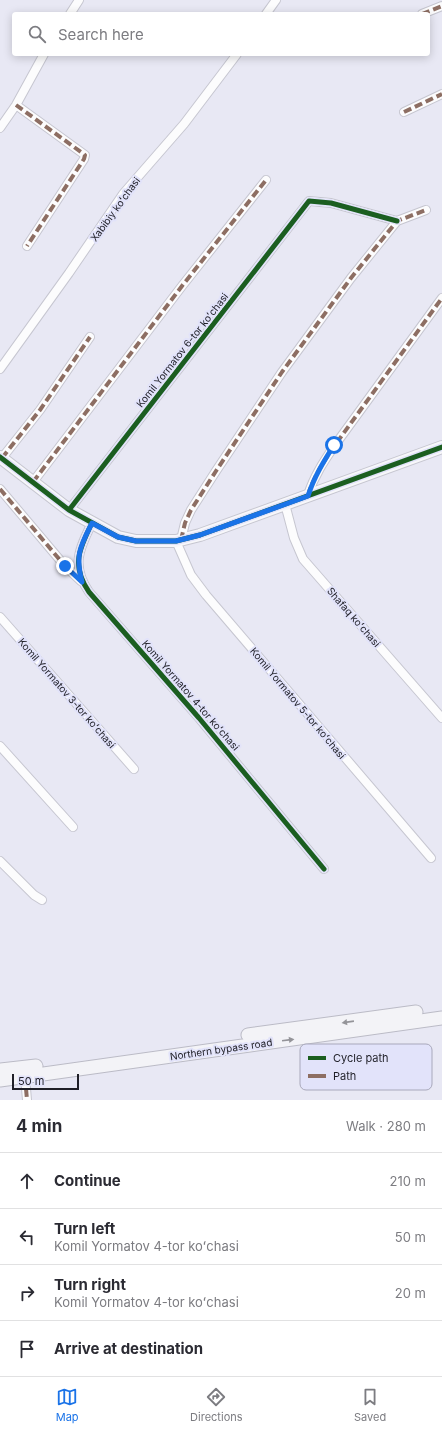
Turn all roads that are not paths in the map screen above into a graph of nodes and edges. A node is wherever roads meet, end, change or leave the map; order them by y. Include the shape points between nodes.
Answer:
1 (80, 0) edge
2 (276, 0) edge
3 (442, 6) edge
4 (71, 12) edge
5 (267, 12) edge
6 (427, 12) edge
7 (43, 56) edge
8 (235, 56) edge
9 (442, 94) edge
10 (16, 105) junction
11 (404, 112) dead end
12 (0, 128) edge
13 (266, 180) dead end
14 (426, 210) dead end
15 (397, 221) junction
16 (27, 246) dead end
17 (442, 298) edge
18 (90, 337) dead end
19 (0, 369) edge
20 (442, 447) edge
21 (1, 458) edge
22 (33, 482) junction
23 (0, 489) edge
24 (308, 496) junction
25 (286, 504) junction
26 (69, 510) junction
27 (92, 523) junction
28 (179, 540) junction
29 (82, 582) junction
30 (0, 617) edge
31 (442, 718) edge
32 (0, 746) edge
33 (134, 769) dead end
34 (73, 827) dead end
35 (431, 858) dead end
36 (0, 861) edge
37 (324, 869) dead end
38 (42, 900) dead end
39 (442, 1009) edge
40 (442, 1018) edge
41 (193, 1048) junction
42 (0, 1070) edge
43 (25, 1076) junction
44 (0, 1080) edge
45 (27, 1100) edge

1 - 4 street
2 - 5 street
3 - 6 street
7 - 10 street
8 - 19 street, Xabibiy koʻchasi via 184,124 123,194
9 - 11 street
10 - 12 street
10 - 16 street via 85,155
13 - 22 street
14 - 15 street
15 - 26 street, Komil Yormatov 6-tor koʻchasi via 331,203 309,201
15 - 28 street via 351,278 278,378 191,510
17 - 24 street via 334,445 313,480
18 - 21 street via 40,410
20 - 24 street
21 - 22 street
22 - 26 street
23 - 29 street, Komil Yormatov 4-tor koʻchasi via 65,566
24 - 25 street
25 - 28 street
25 - 31 street, Shafaq koʻchasi via 294,538 303,560
26 - 27 street
27 - 28 street via 118,537 136,541
27 - 29 street, Komil Yormatov 4-tor koʻchasi via 81,546 78,561
28 - 35 street, Komil Yormatov 5-tor koʻchasi via 192,575 206,595
29 - 37 street, Komil Yormatov 4-tor koʻchasi
30 - 33 street, Komil Yormatov 3-tor koʻchasi
32 - 34 street
36 - 38 street
39 -> 41 main road, Northern bypass road
41 -> 40 main road, Northern bypass road
41 - 42 main road, Northern bypass road
41 - 43 main road, Northern bypass road
43 - 44 main road, Northern bypass road
43 - 45 street

